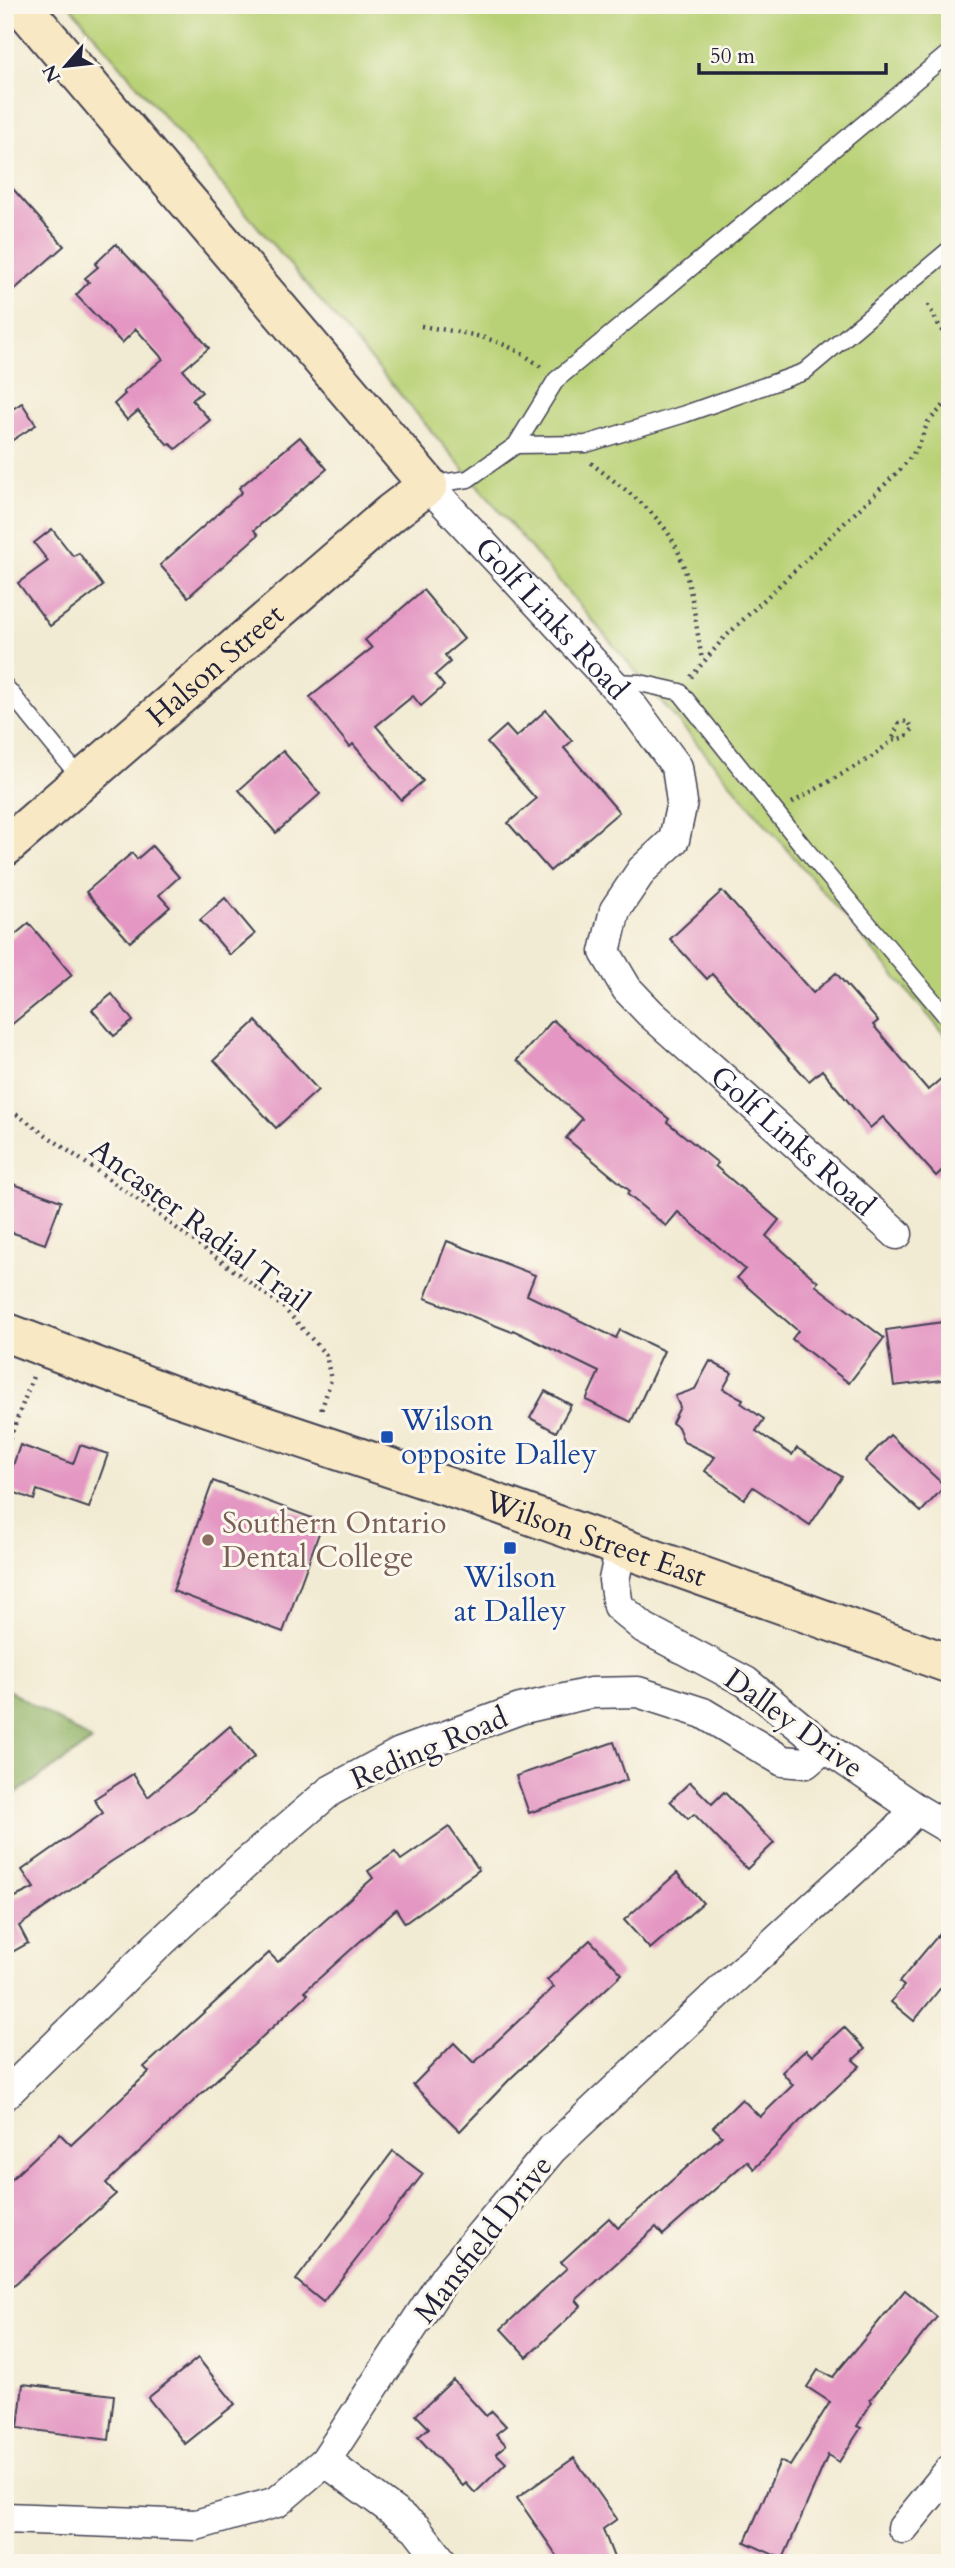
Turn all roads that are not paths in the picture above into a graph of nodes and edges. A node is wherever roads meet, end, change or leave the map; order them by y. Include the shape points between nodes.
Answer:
1 (21, 5) edge
2 (950, 52) edge
3 (950, 249) edge
4 (516, 445) junction
5 (428, 485) junction
6 (611, 682) junction
7 (5, 686) edge
8 (82, 780) junction
9 (5, 847) edge
10 (950, 1021) edge
11 (897, 1234) dead end
12 (5, 1332) edge
13 (621, 1547) junction
14 (950, 1664) edge
15 (825, 1747) junction
16 (916, 1809) junction
17 (950, 1829) edge
18 (5, 2095) edge
19 (325, 2461) junction
20 (950, 2470) edge
21 (5, 2518) edge
22 (904, 2528) dead end
23 (443, 2563) edge

1 - 5 main road, Golf Links Road
2 - 4 lane via 556,380
3 - 4 lane via 804,372 586,444
4 - 5 lane via 468,479
5 - 6 street, Golf Links Road
5 - 8 main road, Halson Street
6 - 10 lane via 680,692
6 - 11 street, Golf Links Road via 677,767 682,802 674,840 642,870 615,910 605,953 627,989 650,1013
7 - 8 lane
8 - 9 main road, Halson Street
12 - 13 main road, Wilson Street East via 172,1395
13 - 14 main road, Wilson Street East
13 - 15 street, Dalley Drive via 614,1580 618,1606 644,1628 746,1682
15 - 16 street, Dalley Drive
15 - 18 street, Reding Road via 806,1763 783,1761 703,1713 638,1692 590,1693 520,1709 400,1754 330,1791 244,1864
16 - 17 street, Dalley Drive
16 - 19 street, Mansfield Drive via 552,2149 446,2277
19 - 21 street, Mansfield Drive via 277,2502 196,2525
19 - 23 street via 415,2528
20 - 22 street

